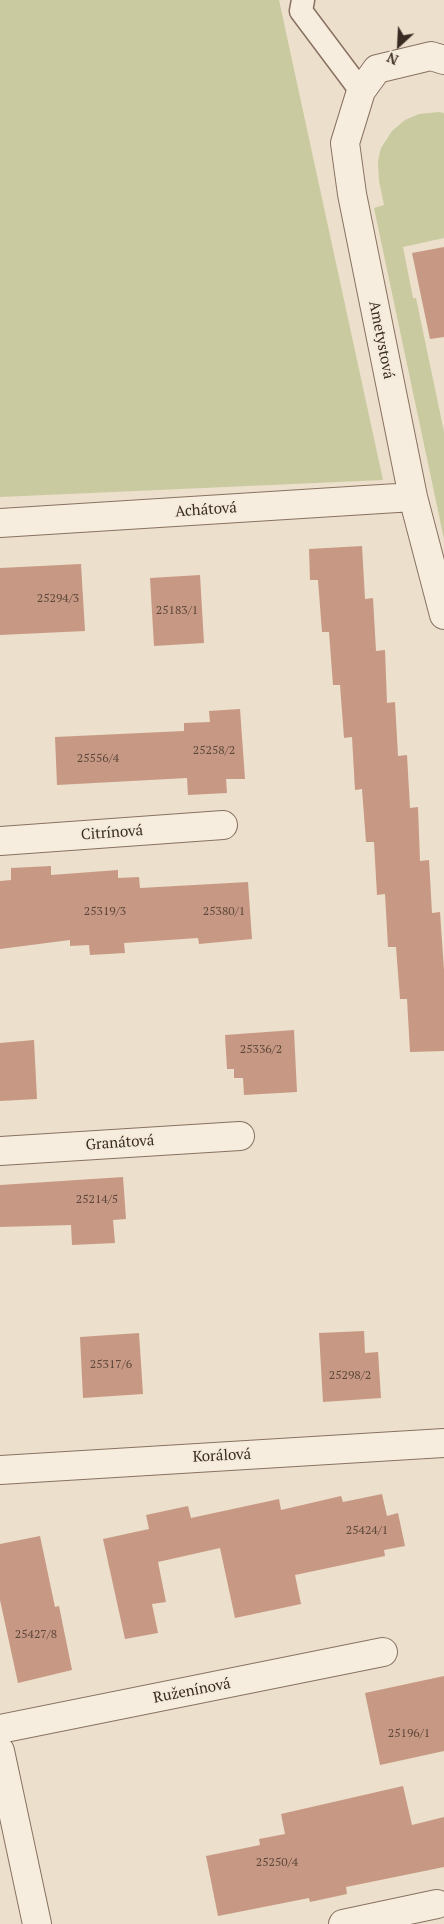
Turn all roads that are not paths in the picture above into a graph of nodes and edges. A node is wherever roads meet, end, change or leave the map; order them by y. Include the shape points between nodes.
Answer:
1 (303, 0) edge
2 (444, 60) edge
3 (361, 91) junction
4 (413, 496) junction
5 (0, 523) edge
6 (444, 615) edge
7 (223, 825) dead end
8 (0, 841) edge
9 (240, 1136) dead end
10 (0, 1151) edge
11 (444, 1443) edge
12 (0, 1470) edge
13 (383, 1652) dead end
14 (0, 1729) edge
15 (0, 1751) edge
16 (437, 1904) dead end
17 (37, 1924) edge
18 (343, 1924) edge

1 - 3 lane via 301,11
2 - 3 street, Ametystová via 431,56 377,69
3 - 4 street, Ametystová via 345,143 352,194
4 - 5 street, Achátová
4 - 6 street, Ametystová
7 - 8 street, Citrínová
9 - 10 street, Granátová
11 - 12 street, Korálová
13 - 14 street, Ruženínová
15 - 17 street
16 - 18 street

